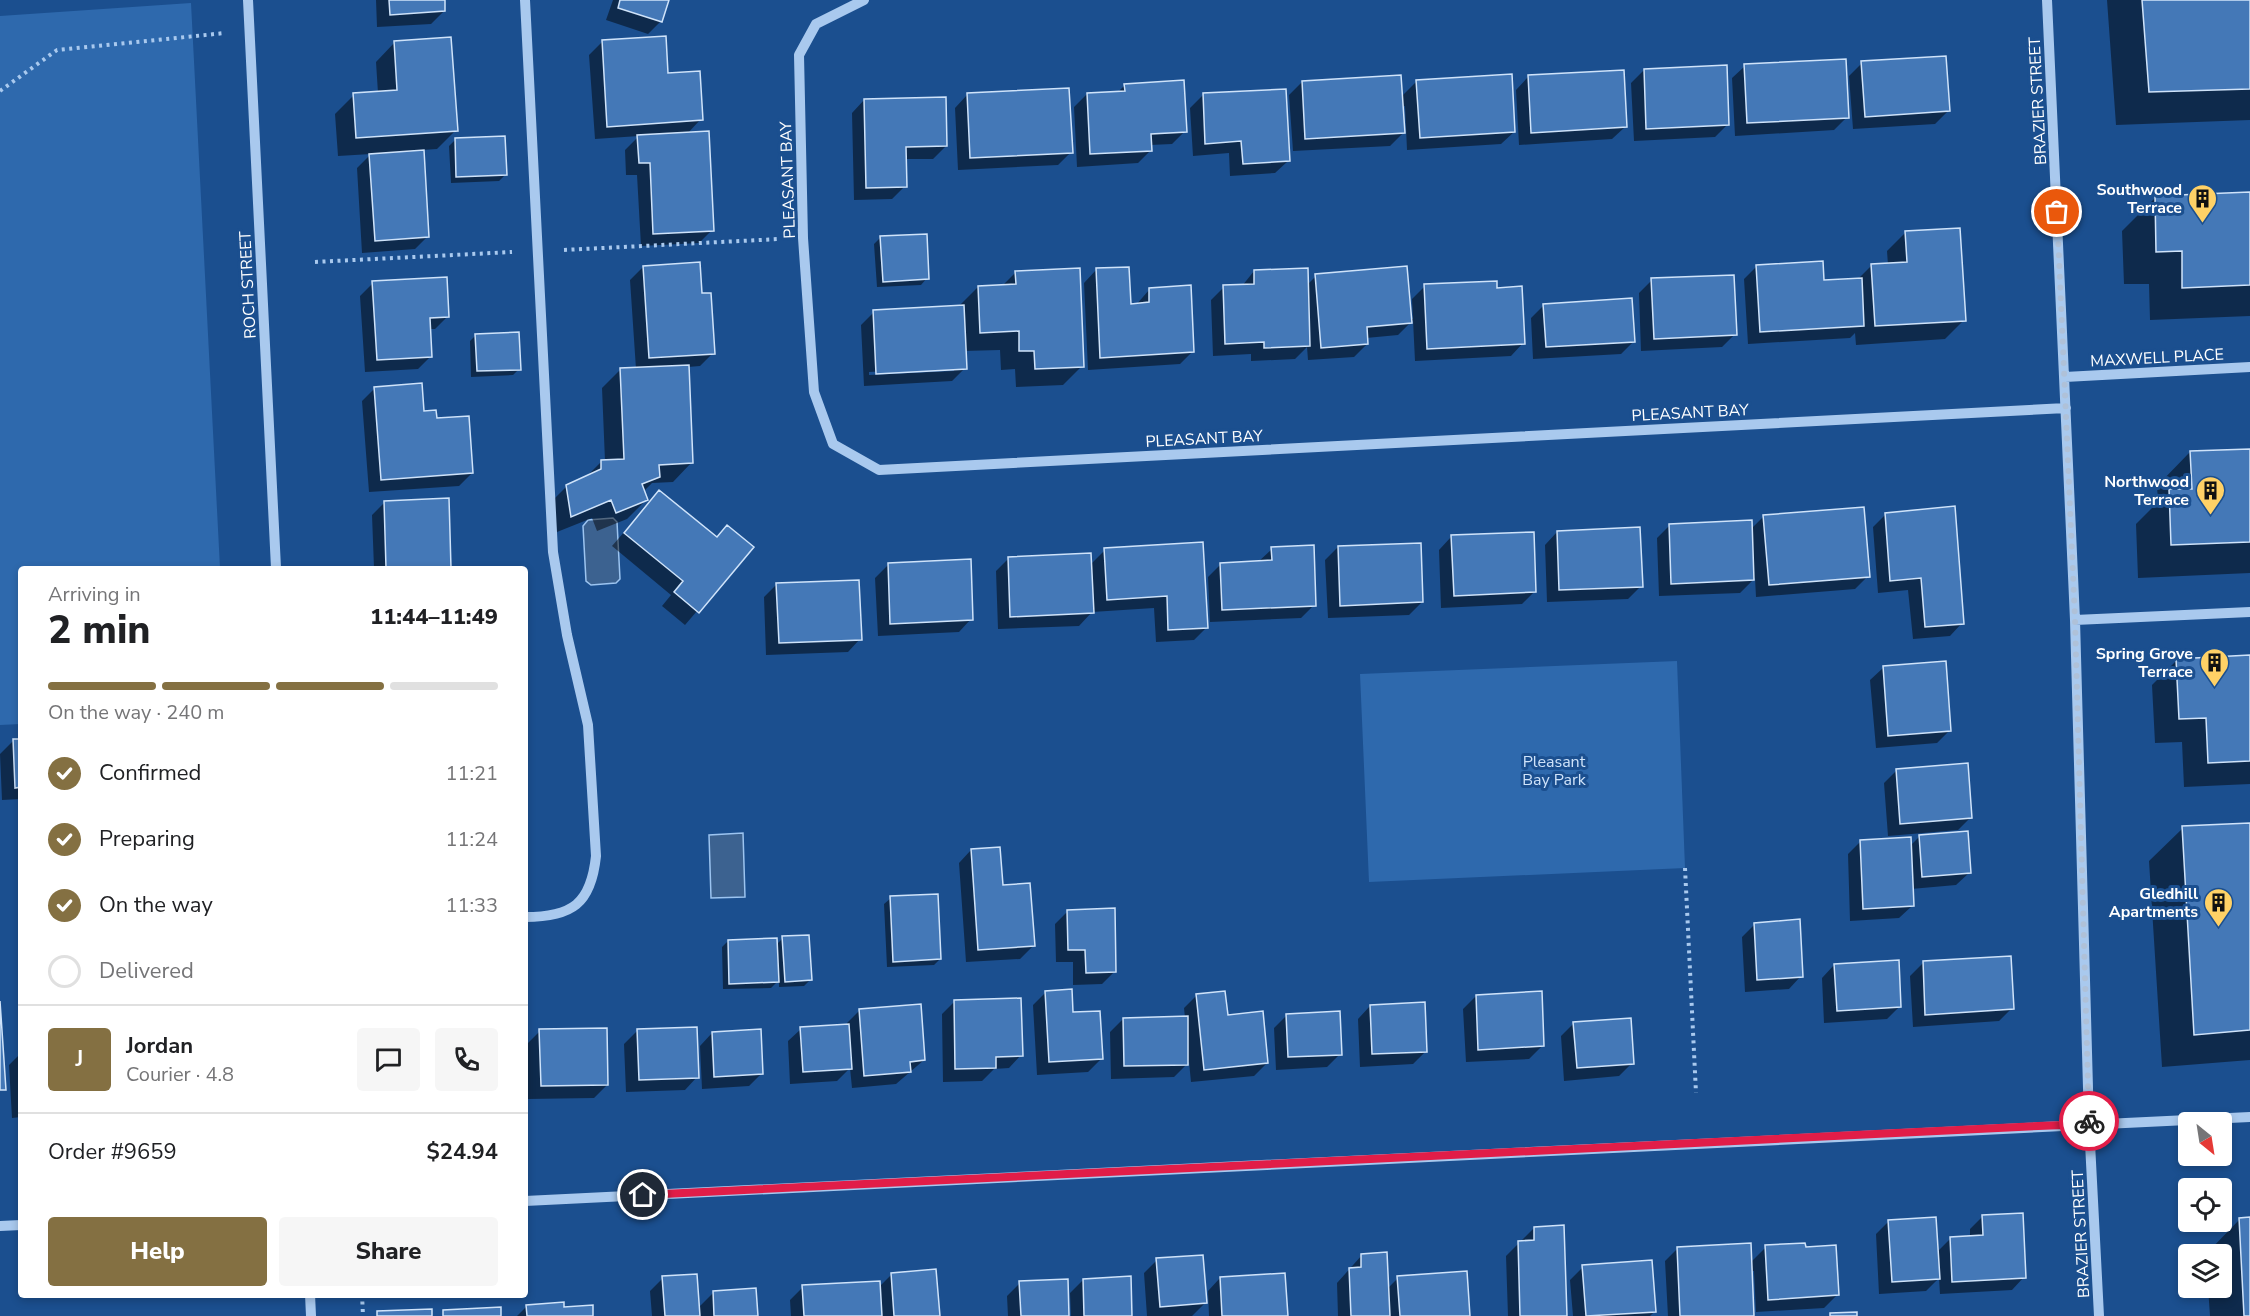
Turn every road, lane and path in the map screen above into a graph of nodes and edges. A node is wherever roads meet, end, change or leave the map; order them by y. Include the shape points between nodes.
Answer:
1 (248, 0) edge
2 (525, 0) edge
3 (864, 0) edge
4 (2047, 0) edge
5 (250, 31) junction
6 (0, 91) edge
7 (2250, 368) edge
8 (2064, 376) junction
9 (2066, 408) junction
10 (276, 566) edge
11 (2250, 612) edge
12 (2075, 620) junction
13 (1685, 868) dead end
14 (528, 917) edge
15 (1696, 1093) dead end
16 (2250, 1117) edge
17 (2089, 1124) junction
18 (528, 1201) edge
19 (18, 1225) edge
20 (0, 1226) edge
21 (310, 1298) edge
22 (362, 1298) edge
23 (311, 1316) edge
24 (363, 1316) edge
25 (2098, 1316) edge

1 - 5 street, ROCH STREET
2 - 14 street via 552,552 588,725 596,856 586,894 570,910 549,917
3 - 9 street, PLEASANT BAY via 816,24 799,55 803,238 814,392 833,444 879,470
4 - 8 street, BRAZIER STREET
5 - 6 path via 57,50
5 - 10 street, ROCH STREET
7 - 8 street, MAXWELL PLACE
8 - 9 street, BRAZIER STREET
9 - 12 street, BRAZIER STREET
11 - 12 street
12 - 17 street, BRAZIER STREET
13 - 15 path
16 - 17 street
17 - 18 street
17 - 25 street, BRAZIER STREET
19 - 20 street
21 - 23 street
22 - 24 path

